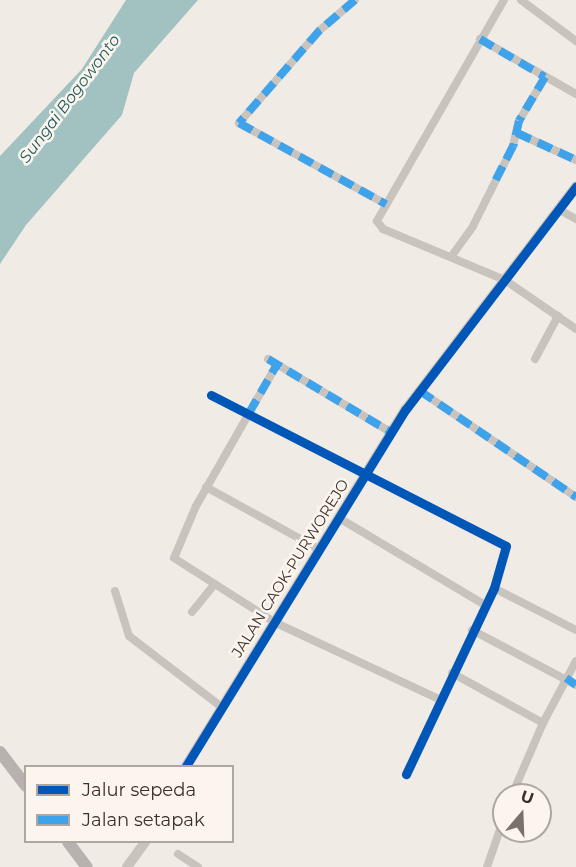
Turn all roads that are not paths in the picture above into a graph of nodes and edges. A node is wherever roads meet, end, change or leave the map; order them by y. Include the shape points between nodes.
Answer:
1 (355, 0) edge
2 (504, 0) edge
3 (521, 0) edge
4 (480, 39) junction
5 (576, 41) edge
6 (545, 77) junction
7 (576, 94) edge
8 (518, 133) junction
9 (576, 160) edge
10 (576, 187) edge
11 (386, 204) junction
12 (558, 209) junction
13 (576, 219) edge
14 (453, 255) junction
15 (505, 280) junction
16 (558, 316) junction
17 (576, 328) edge
18 (268, 359) dead end
19 (536, 359) dead end
20 (276, 366) junction
21 (420, 391) junction
22 (211, 395) dead end
23 (249, 413) junction
24 (392, 433) junction
25 (366, 476) junction
26 (206, 487) junction
27 (576, 497) edge
28 (339, 518) junction
29 (319, 549) junction
30 (215, 584) junction
31 (494, 588) junction
32 (115, 591) dead end
33 (485, 605) junction
34 (192, 612) dead end
35 (276, 623) junction
36 (472, 630) junction
37 (576, 630) edge
38 (576, 661) edge
39 (452, 673) junction
40 (566, 678) junction
41 (576, 685) edge
42 (439, 699) junction
43 (219, 705) junction
44 (543, 723) junction
45 (0, 752) edge
46 (187, 765) edge
47 (406, 774) dead end
48 (24, 783) edge
49 (517, 783) edge
50 (69, 843) edge
51 (144, 843) edge
52 (495, 843) edge
53 (178, 854) dead end
54 (87, 867) edge
55 (127, 867) edge
56 (198, 867) edge
57 (487, 867) edge

1 - 11 street via 320,31 239,123
2 - 4 street
3 - 5 street
4 - 6 street
4 - 11 street
6 - 7 street
6 - 8 street via 519,121
8 - 9 street
8 - 14 street via 473,226
10 - 12 street, JALAN CAOK-PURWOREJO
11 - 14 street via 377,221 383,228
12 - 13 street
12 - 15 street, JALAN CAOK-PURWOREJO
14 - 15 street
15 - 16 street
15 - 21 street, JALAN CAOK-PURWOREJO
16 - 17 street
16 - 19 street
18 - 20 street
20 - 23 street
20 - 24 street
21 - 24 street, JALAN CAOK-PURWOREJO
21 - 27 street
22 - 23 street
23 - 25 street
23 - 26 street
24 - 25 street, JALAN CAOK-PURWOREJO
25 - 28 street, JALAN CAOK-PURWOREJO
25 - 31 street via 506,546
26 - 29 street
26 - 30 street via 174,558
28 - 29 street, JALAN CAOK-PURWOREJO
28 - 33 street
29 - 35 street, JALAN CAOK-PURWOREJO
30 - 34 street
30 - 35 street
31 - 33 street
31 - 37 street
32 - 43 street via 129,636
33 - 36 street
35 - 42 street
35 - 43 street, JALAN CAOK-PURWOREJO
36 - 39 street
36 - 40 street
38 - 40 street
39 - 42 street
39 - 44 street
40 - 41 street
40 - 44 street
42 - 47 street
43 - 46 street, JALAN CAOK-PURWOREJO
44 - 49 street
45 - 48 main road
50 - 54 main road
51 - 55 street
52 - 57 street
53 - 56 street

